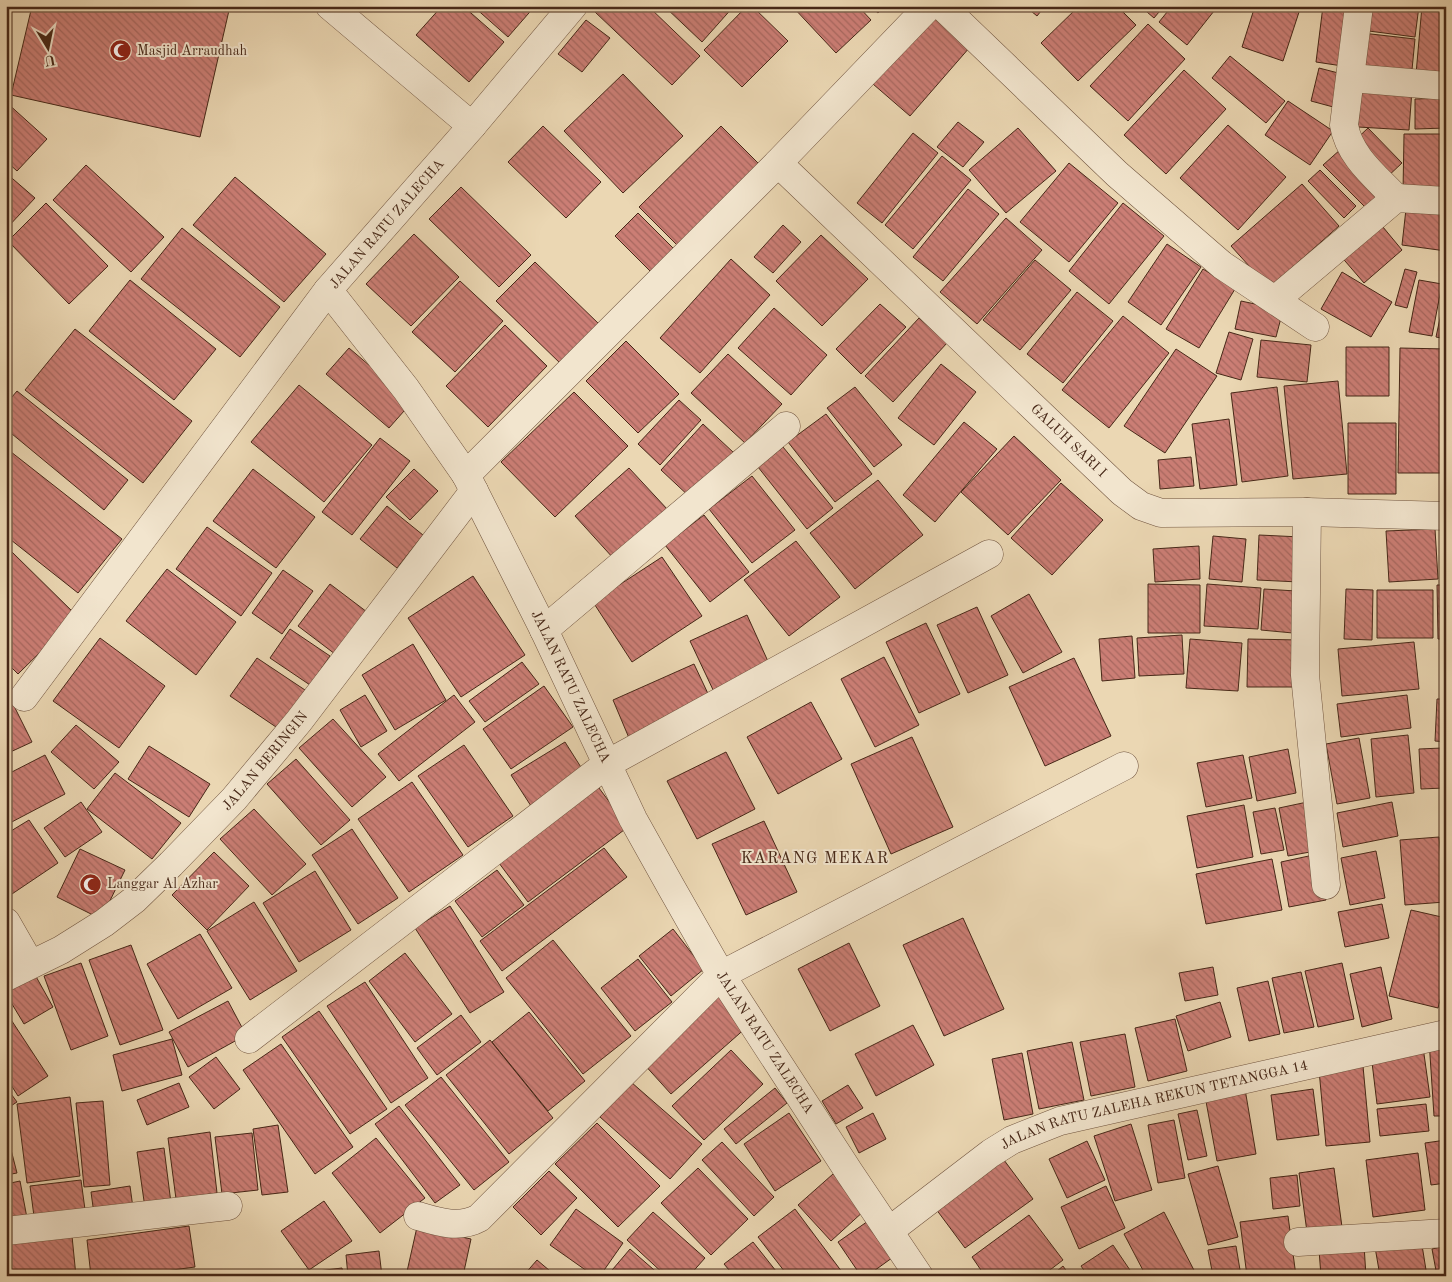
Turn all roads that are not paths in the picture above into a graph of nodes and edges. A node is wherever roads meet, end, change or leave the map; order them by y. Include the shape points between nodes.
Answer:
1 (330, 6) edge
2 (573, 6) edge
3 (929, 6) edge
4 (942, 6) edge
5 (1359, 6) edge
6 (1351, 78) junction
7 (1446, 86) edge
8 (472, 126) junction
9 (778, 162) junction
10 (1396, 198) junction
11 (1446, 201) edge
12 (328, 290) junction
13 (1275, 300) junction
14 (1315, 327) dead end
15 (786, 426) dead end
16 (468, 491) junction
17 (1307, 512) junction
18 (1446, 516) edge
19 (989, 554) dead end
20 (544, 630) junction
21 (24, 698) dead end
22 (607, 764) junction
23 (1124, 766) dead end
24 (1326, 885) dead end
25 (6, 922) edge
26 (30, 964) junction
27 (721, 975) junction
28 (6, 977) edge
29 (1446, 1034) edge
30 (249, 1039) dead end
31 (228, 1206) dead end
32 (418, 1216) dead end
33 (6, 1231) edge
34 (889, 1232) junction
35 (1446, 1233) edge
36 (1298, 1242) dead end
37 (919, 1276) edge

1 - 8 street
2 - 8 street, JALAN RATU ZALECHA
3 - 9 street, JALAN BERINGIN
4 - 13 street via 1117,174 1222,265
5 - 6 street
6 - 7 street
6 - 10 street via 1344,125 1346,138 1357,157
8 - 12 street, JALAN RATU ZALECHA
9 - 16 street, JALAN BERINGIN
9 - 17 street, GALUH SARI I via 1122,492 1142,506 1161,513
10 - 11 street
10 - 13 street
12 - 16 street, JALAN RATU ZALECHA via 406,389
12 - 21 street
13 - 14 street
15 - 20 street
16 - 20 street, JALAN RATU ZALECHA
16 - 26 street, JALAN BERINGIN via 299,721 234,799 134,900 61,950
17 - 18 street, GALUH SARI I
17 - 24 street via 1305,676
19 - 22 street
20 - 22 street, JALAN RATU ZALECHA
22 - 27 street, JALAN RATU ZALECHA via 633,819
22 - 30 street
23 - 27 street
25 - 26 street
26 - 28 street, JALAN BERINGIN
27 - 32 street via 478,1218 462,1225
27 - 34 street, JALAN RATU ZALECHA
29 - 34 street, JALAN RATU ZALEHA REKUN TETANGGA 14 via 1060,1121 1012,1140 991,1153
31 - 33 street
34 - 37 street, JALAN RATU ZALECHA
35 - 36 street

